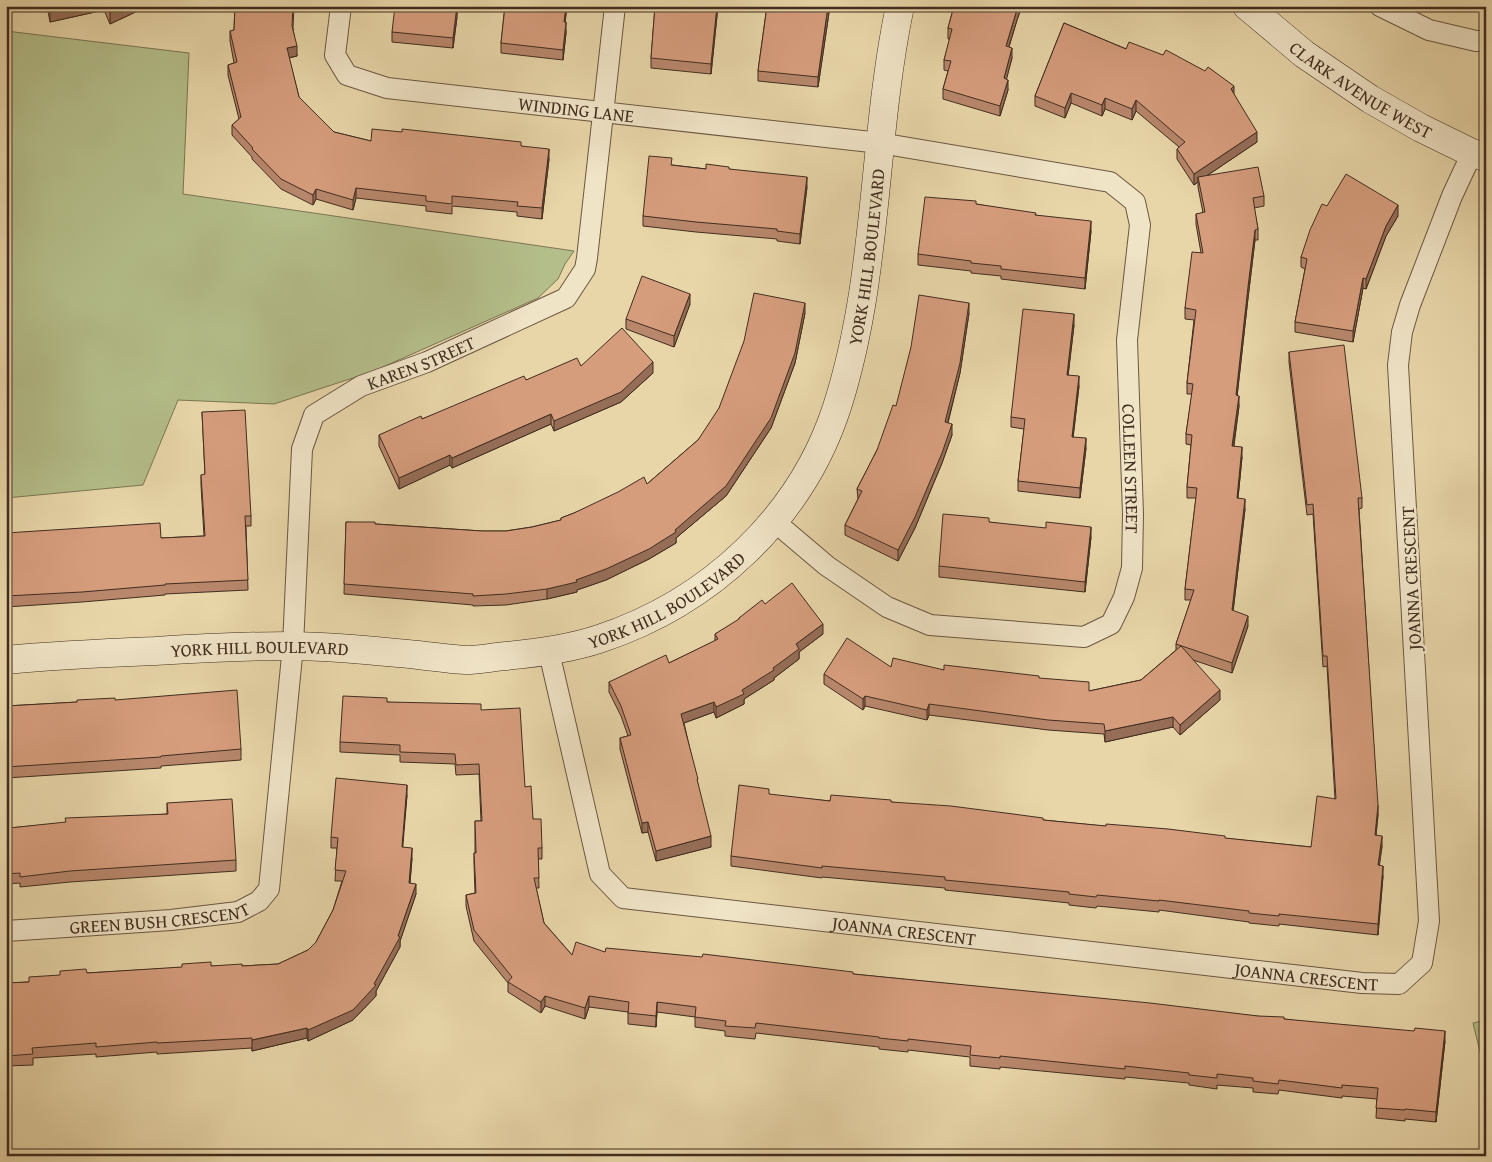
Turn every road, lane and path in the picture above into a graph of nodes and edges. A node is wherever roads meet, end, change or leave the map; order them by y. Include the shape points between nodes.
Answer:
1 (341, 6) edge
2 (615, 6) edge
3 (900, 6) edge
4 (1247, 6) edge
5 (1380, 6) edge
6 (1486, 41) edge
7 (604, 112) junction
8 (880, 143) junction
9 (1479, 155) edge
10 (775, 522) junction
11 (293, 646) junction
12 (549, 652) junction
13 (6, 660) edge
14 (6, 931) edge

1 - 7 street, WINDING LANE via 335,55 347,75 387,88
2 - 7 street, KAREN STREET
3 - 8 street, YORK HILL BOULEVARD via 886,84
4 - 9 street, CLARK AVENUE WEST via 1304,54 1370,99
5 - 6 street via 1429,30
7 - 8 street, WINDING LANE
7 - 11 street, KAREN STREET via 585,269 566,298 427,362 361,386 314,415 302,449
8 - 10 street, YORK HILL BOULEVARD via 864,290 851,360 836,411 810,469
8 - 10 street, COLLEEN STREET via 1110,182 1135,202 1140,225 1127,340 1132,568 1124,597 1111,624 1084,637 930,625 887,607 827,566
9 - 12 street, JOANNA CRESCENT via 1452,196 1410,305 1402,332 1398,365 1429,921 1422,963 1399,984 1352,982 623,898 600,874
10 - 12 street, YORK HILL BOULEVARD via 738,560 692,595 644,621 599,639
11 - 12 street, YORK HILL BOULEVARD via 467,660
11 - 13 street, YORK HILL BOULEVARD
11 - 14 street, GREEN BUSH CRESCENT via 269,889 258,901 238,912

